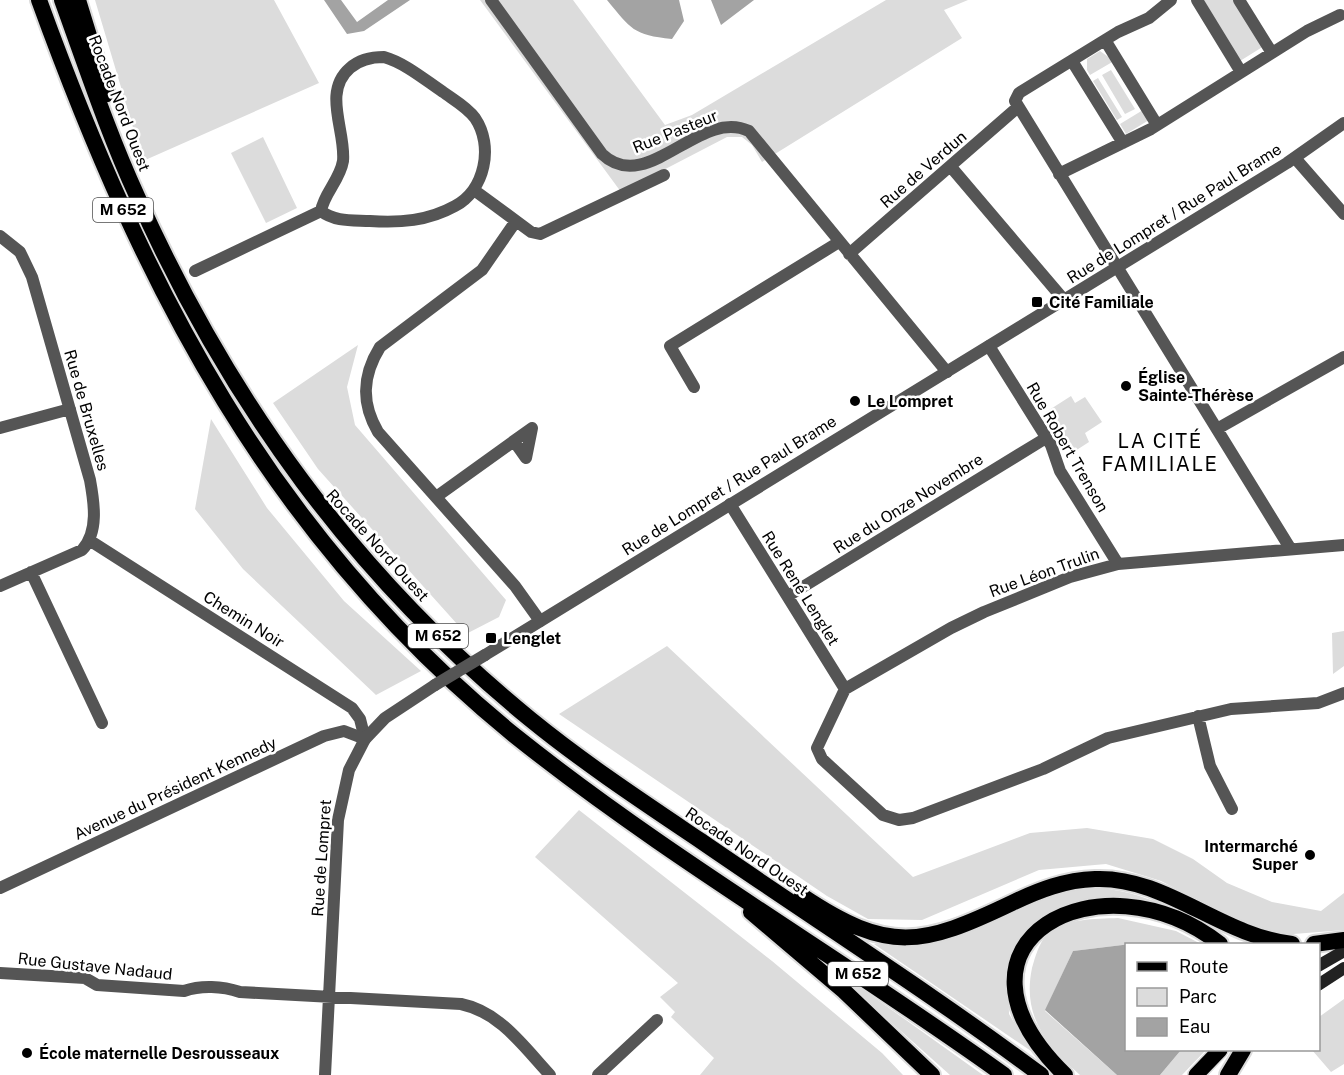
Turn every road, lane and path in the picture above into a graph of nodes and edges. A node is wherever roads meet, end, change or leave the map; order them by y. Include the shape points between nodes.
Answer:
1 (39, 0) edge
2 (62, 0) edge
3 (78, 0) edge
4 (491, 0) edge
5 (1171, 0) edge
6 (1197, 0) edge
7 (1239, 0) edge
8 (1340, 15) dead end
9 (1105, 40) junction
10 (1272, 53) junction
11 (1072, 61) junction
12 (1241, 72) junction
13 (1018, 107) junction
14 (1344, 123) edge
15 (1157, 125) junction
16 (1123, 143) junction
17 (1295, 158) junction
18 (951, 167) junction
19 (1059, 174) junction
20 (664, 175) dead end
21 (474, 190) junction
22 (135, 193) junction
23 (321, 211) junction
24 (1344, 214) edge
25 (516, 221) junction
26 (0, 236) edge
27 (839, 242) junction
28 (849, 254) junction
29 (1116, 268) junction
30 (195, 271) dead end
31 (1064, 300) junction
32 (989, 346) junction
33 (1344, 357) edge
34 (947, 372) junction
35 (694, 387) dead end
36 (70, 409) junction
37 (0, 428) edge
38 (1217, 429) junction
39 (1046, 438) junction
40 (514, 441) dead end
41 (436, 497) junction
42 (730, 504) junction
43 (89, 540) junction
44 (1344, 545) edge
45 (1290, 548) junction
46 (1118, 564) junction
47 (31, 572) junction
48 (0, 586) edge
49 (788, 596) junction
50 (540, 621) junction
51 (528, 628) joint
52 (845, 689) junction
53 (1344, 693) edge
54 (1198, 716) junction
55 (102, 723) dead end
56 (366, 739) junction
57 (1232, 809) dead end
58 (681, 828) junction
59 (711, 875) junction
60 (0, 888) edge
61 (1344, 940) edge
62 (1216, 943) edge
63 (1281, 943) edge
64 (1320, 944) edge
65 (1344, 951) edge
66 (1320, 965) edge
67 (1344, 968) edge
68 (0, 973) edge
69 (1320, 984) edge
70 (329, 998) junction
71 (657, 1020) dead end
72 (1219, 1051) edge
73 (1242, 1051) edge
74 (1242, 1051) edge
75 (325, 1075) edge
76 (550, 1075) edge
77 (598, 1075) edge
78 (932, 1075) edge
79 (1004, 1075) edge
80 (1041, 1075) edge
81 (1065, 1075) edge
82 (1196, 1075) edge
83 (1218, 1075) edge
84 (1228, 1075) edge

1 - 59 highway, M 652 via 95,148 169,304 244,434 309,527 388,618 478,704 555,766
2 - 22 highway, Rocade Nord Ouest / M 652
3 - 22 highway
4 - 27 street, Rue Pasteur via 607,158 632,166 712,131 727,127 743,129 758,140
5 - 9 street via 1149,18
6 - 12 street
7 - 10 street
8 - 10 street
9 - 11 street
9 - 15 street
10 - 12 street
11 - 13 street, Rue de Verdun via 1019,93 1015,99
11 - 16 street
12 - 15 street
13 - 18 street, Rue de Verdun
13 - 19 street
14 - 17 street, Rue de Lompret / Rue Paul Brame
15 - 16 street
16 - 19 street
17 - 24 street
17 - 29 street, Rue de Lompret / Rue Paul Brame
18 - 28 street, Rue de Verdun
18 - 31 street
19 - 29 street
20 - 25 street via 544,233 534,233
21 - 23 street via 454,207 411,221 344,220
21 - 23 street via 483,168 485,148 481,129 471,112 399,63 384,57 368,58 346,72 338,87 343,158
21 - 25 street
22 - 58 highway, Rocade Nord Ouest / M 652 via 226,369 280,453 340,532 405,604 479,675 573,752
23 - 30 street
25 - 41 street via 487,265 386,341 368,372 366,400 374,425
26 - 36 street, Rue de Bruxelles via 20,252 28,268
27 - 28 street, Rue Pasteur
27 - 35 street via 670,346
28 - 34 street, Rue Pasteur
29 - 31 street, Rue de Lompret / Rue Paul Brame
29 - 38 street
31 - 32 street, Rue de Lompret / Rue Paul Brame
32 - 34 street, Rue de Lompret / Rue Paul Brame
32 - 39 street, Rue Robert Trenson
33 - 38 street
34 - 42 street, Rue de Lompret / Rue Paul Brame
36 - 37 street
36 - 43 street, Rue de Bruxelles via 92,490
38 - 45 street
39 - 46 street, Rue Robert Trenson via 1059,471
39 - 49 street, Rue du Onze Novembre
40 - 41 street
41 - 50 street via 515,586
42 - 49 street, Rue René Lenglet
42 - 50 street, Rue de Lompret / Rue Paul Brame
43 - 47 street via 75,554
43 - 56 street, Chemin Noir via 352,708
44 - 45 street, Rue Léon Trulin
45 - 46 street, Rue Léon Trulin
46 - 52 street, Rue Léon Trulin via 1070,577 984,612
47 - 48 street
47 - 55 street
49 - 52 street, Rue René Lenglet
50 - 51 street, Rue de Lompret / Rue Paul Brame
51 - 56 street, Rue de Lompret, bridge via 385,718
52 - 54 street via 818,745 818,753 883,815 894,820 906,820 1043,769 1099,741
53 - 54 street via 1318,703 1254,706
54 - 57 street via 1210,766
56 - 60 street, Avenue du Président Kennedy via 344,731 324,736
56 - 70 street, Rue de Lompret via 351,764 340,802
58 - 63 highway via 837,919 885,937 909,939 941,933 1048,887 1098,879 1148,888 1230,928
58 - 80 highway, Rocade Nord Ouest / M 652
59 - 78 highway via 844,991
59 - 79 highway, M 652
61 - 64 highway
62 - 81 highway via 1177,921 1123,907 1076,909 1039,929 1018,964 1017,1000 1029,1032
65 - 66 main road
67 - 69 main road
68 - 70 street, Rue Gustave Nadaud via 85,978 97,985 184,991 196,987 228,988
70 - 75 street, Rue de Lompret
70 - 76 street, Rue Gustave Nadaud via 451,1004 480,1010 503,1026
71 - 77 street
72 - 82 main road
73 - 83 main road
74 - 84 highway

